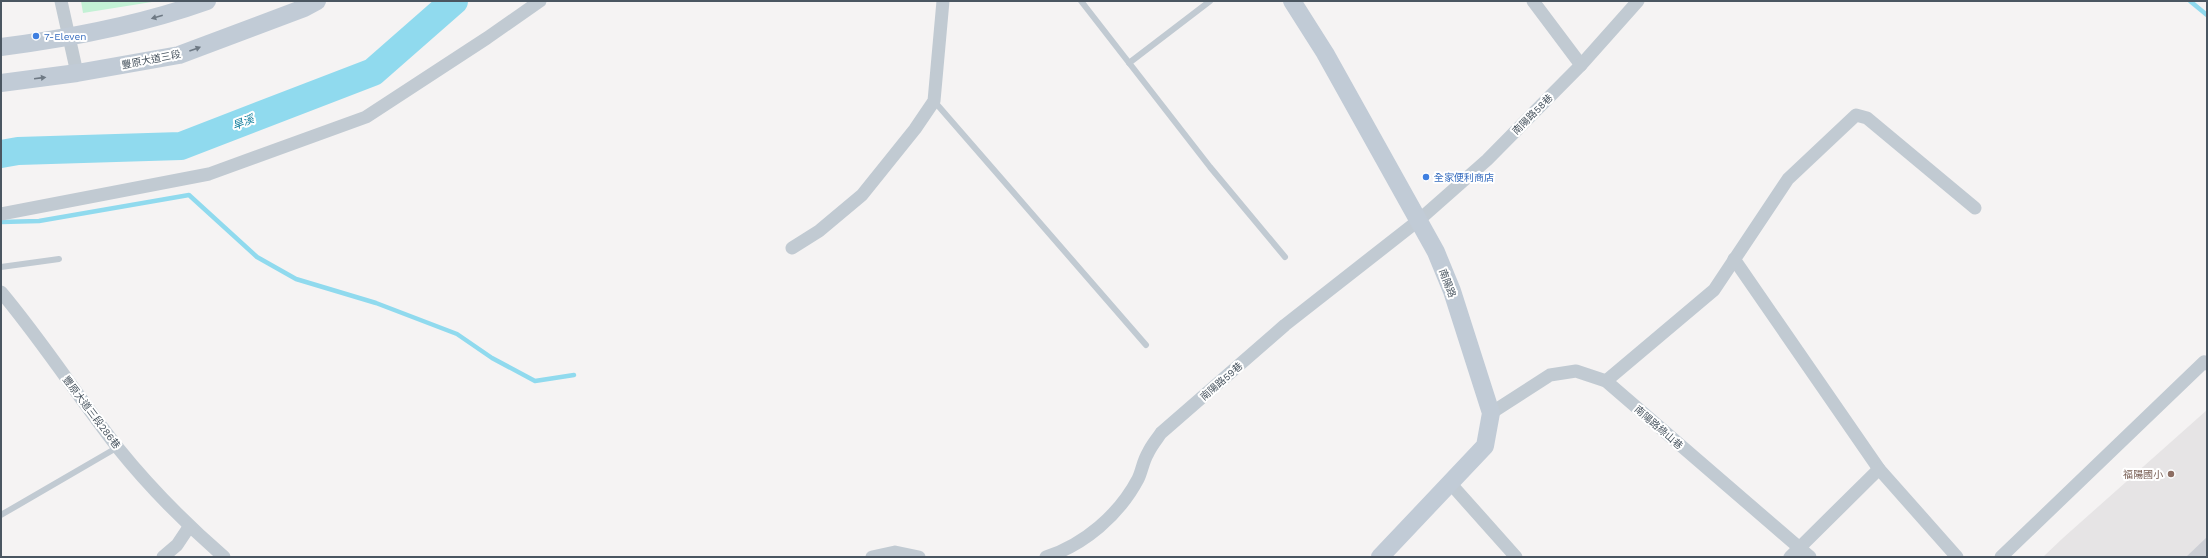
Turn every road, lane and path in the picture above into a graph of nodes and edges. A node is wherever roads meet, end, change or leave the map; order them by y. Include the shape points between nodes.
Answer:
1 (62, 1) edge
2 (207, 1) edge
3 (317, 1) edge
4 (540, 1) edge
5 (943, 1) edge
6 (1081, 1) edge
7 (1210, 1) edge
8 (1292, 1) edge
9 (1533, 1) edge
10 (1638, 1) edge
11 (68, 38) junction
12 (1, 47) edge
13 (1130, 63) junction
14 (1581, 65) junction
15 (77, 73) junction
16 (1, 82) edge
17 (934, 101) junction
18 (1975, 208) dead end
19 (1, 214) edge
20 (1419, 220) junction
21 (792, 248) dead end
22 (1285, 257) dead end
23 (58, 259) dead end
24 (1734, 259) junction
25 (1, 267) edge
26 (1, 292) edge
27 (1146, 345) dead end
28 (2207, 364) edge
29 (1606, 381) junction
30 (1491, 413) junction
31 (118, 447) junction
32 (1879, 469) junction
33 (1450, 483) junction
34 (1, 515) edge
35 (189, 527) junction
36 (1795, 552) edge
37 (162, 557) edge
38 (224, 557) edge
39 (872, 557) edge
40 (919, 557) edge
41 (1046, 557) edge
42 (1380, 557) edge
43 (1516, 557) edge
44 (1810, 557) edge
45 (1957, 557) edge
46 (2001, 557) edge

1 - 11 street
2 -> 11 street
15 -> 3 street, 豐原大道三段 via 179,55
4 - 19 street via 366,117 208,174
5 - 17 street
6 - 13 lane
7 - 13 lane
8 - 20 street, 南陽路 via 1325,53
9 - 14 street
10 - 14 street, 南陽路58巷
11 - 12 street
11 - 15 street
13 - 22 lane
14 - 20 street, 南陽路58巷 via 1487,160
16 -> 15 street, 豐原大道三段
17 - 21 street via 862,195 819,231
17 - 27 lane
18 - 24 street via 1867,118 1856,115 1788,179
20 - 30 street, 南陽路 via 1452,291
20 - 41 street, 南陽路59巷 via 1285,325 1161,433 1148,453 1138,479 1103,523 1081,542
23 - 25 lane
24 - 29 street via 1714,290
24 - 32 street
26 - 31 street, 豐原大道三段286巷
28 - 46 street via 2204,362
29 - 30 street, 南陽路綠山巷 via 1576,371 1550,375
29 - 36 street, 南陽路綠山巷
30 - 33 street, 南陽路 via 1485,446
31 - 34 lane
31 - 35 street, 豐原大道三段286巷
32 - 36 street
32 - 45 street
33 - 42 street, 南陽路
33 - 43 street
35 - 37 street via 177,545
35 - 38 street, 豐原大道三段286巷
36 - 44 street, 南陽路綠山巷
39 - 40 street via 895,552

